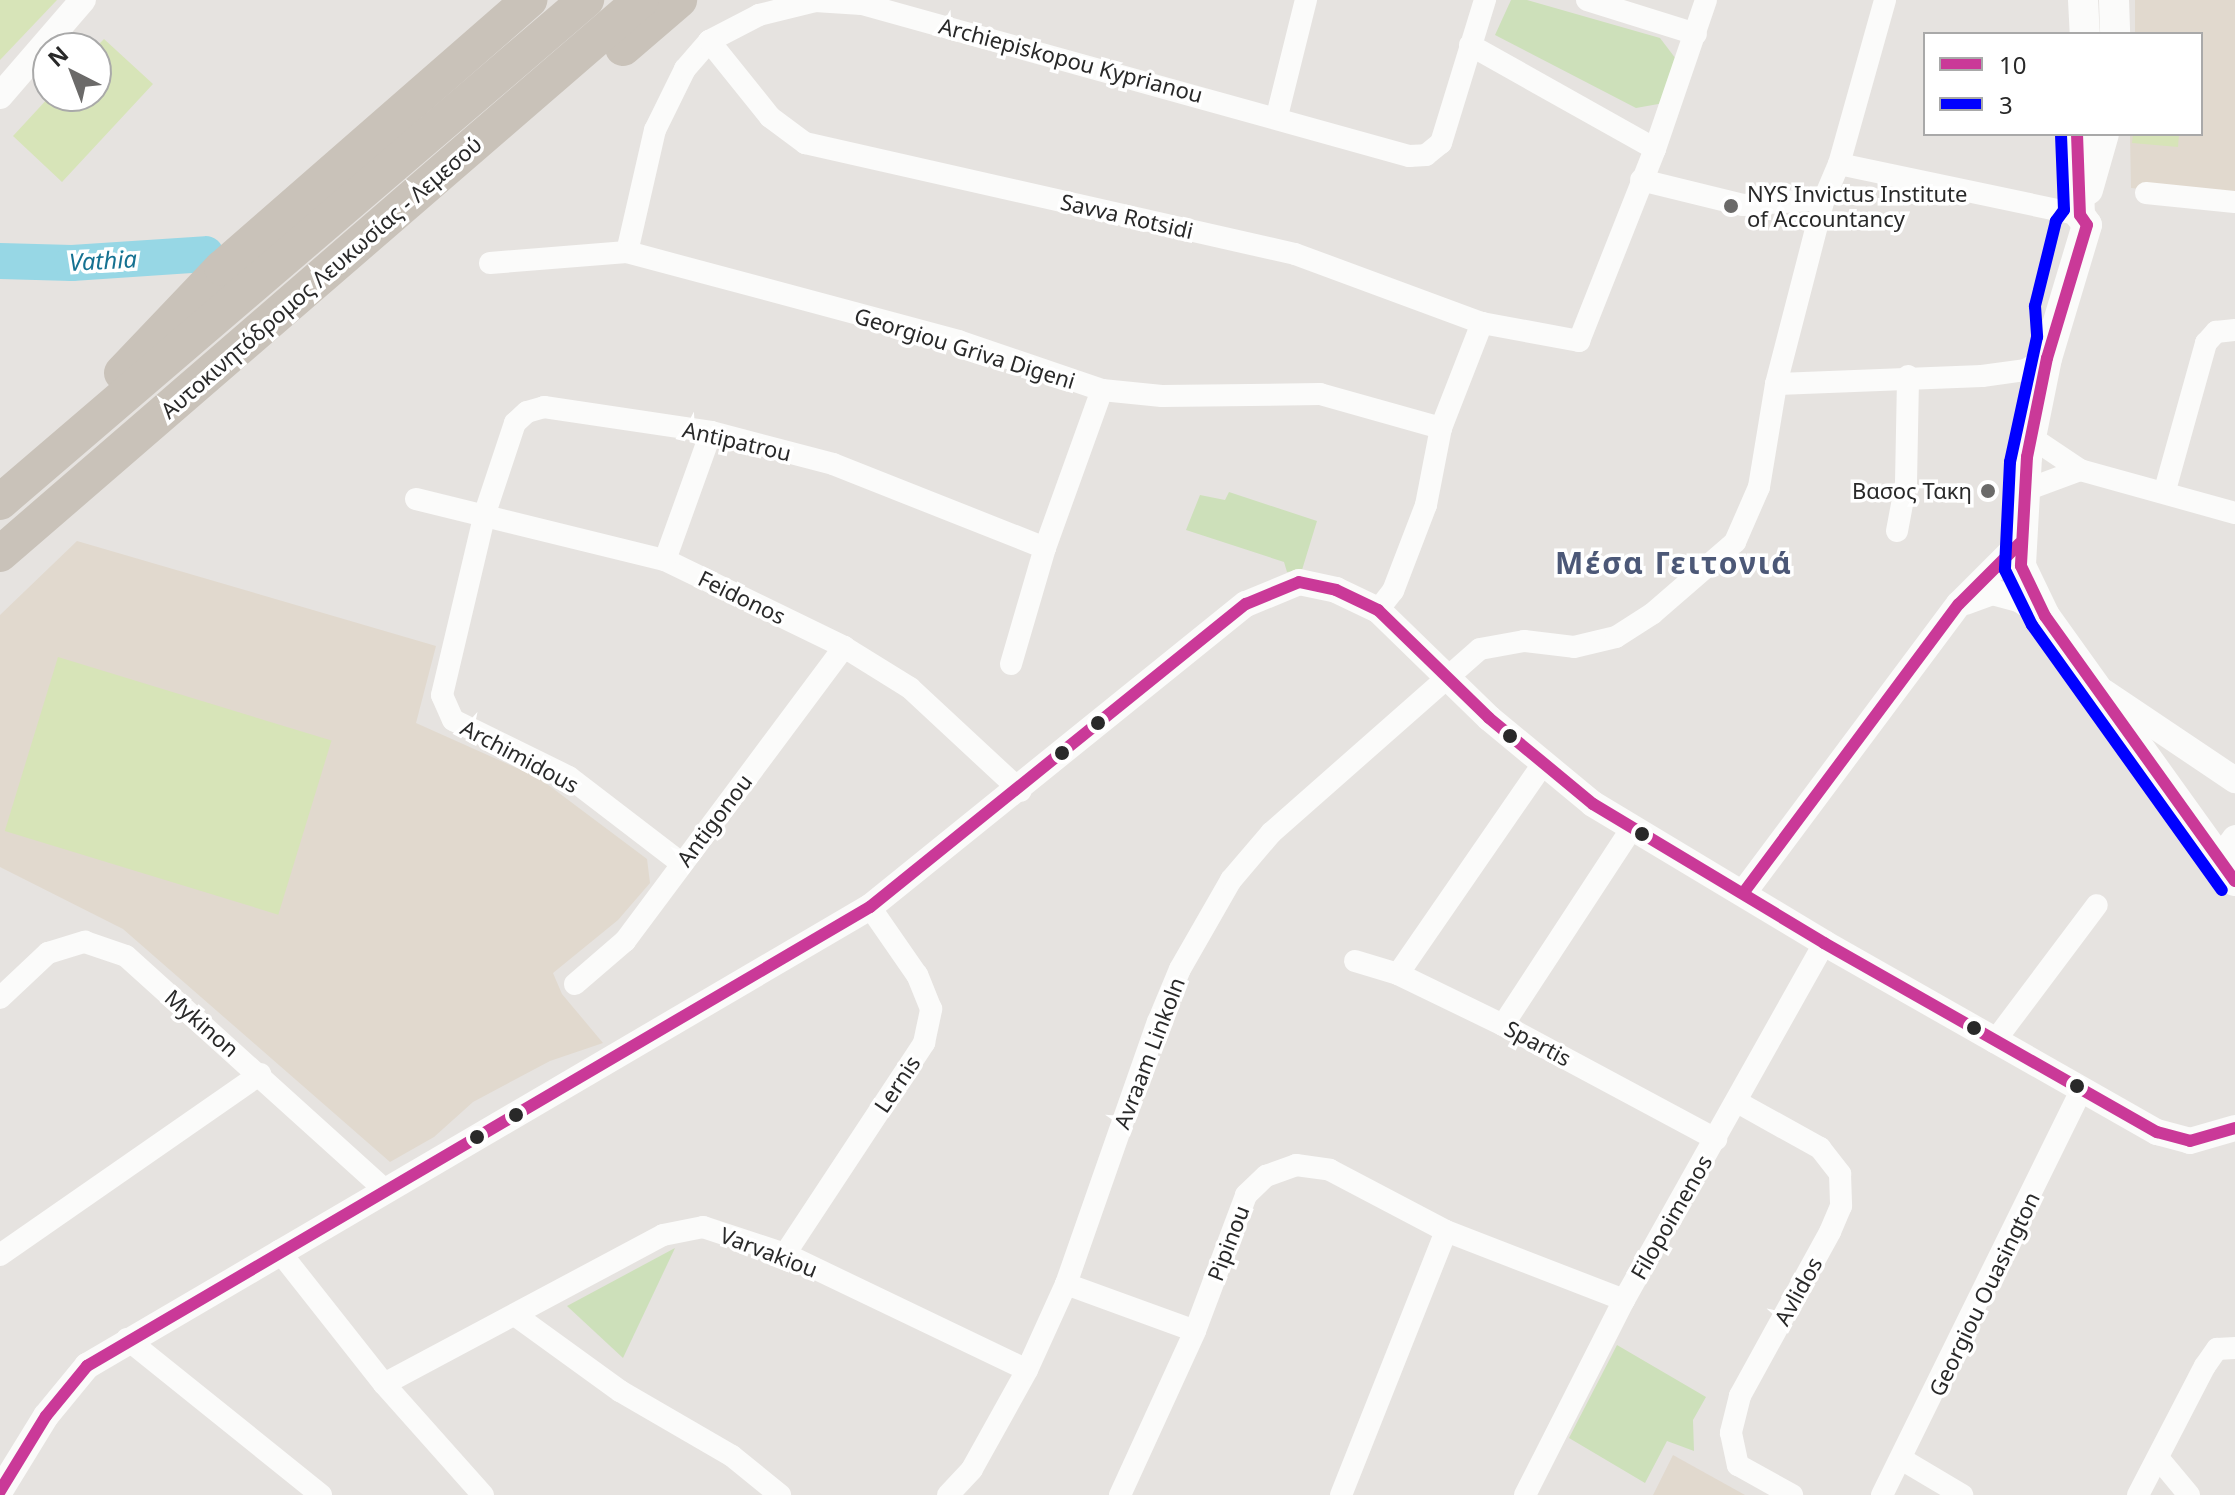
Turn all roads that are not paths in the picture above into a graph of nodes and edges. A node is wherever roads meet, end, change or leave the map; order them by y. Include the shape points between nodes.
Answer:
1 (83, 0) edge
2 (529, 0) edge
3 (586, 0) edge
4 (641, 0) edge
5 (679, 0) edge
6 (1306, 0) edge
7 (1485, 0) edge
8 (1587, 0) edge
9 (1706, 0) edge
10 (1885, 0) edge
11 (2083, 0) edge
12 (2114, 0) edge
13 (856, 2) edge
14 (2085, 32) edge
15 (2115, 32) edge
16 (1696, 34) junction
17 (709, 41) junction
18 (1470, 45) junction
19 (0, 96) edge
20 (1277, 116) junction
21 (2077, 136) edge
22 (2103, 136) edge
23 (1655, 149) junction
24 (1839, 164) junction
25 (1641, 180) junction
26 (2146, 193) dead end
27 (1824, 199) junction
28 (2235, 202) edge
29 (2080, 215) junction
30 (627, 252) junction
31 (490, 263) dead end
32 (1482, 323) junction
33 (2235, 330) edge
34 (2050, 348) junction
35 (1908, 376) junction
36 (1776, 384) junction
37 (1102, 390) junction
38 (1441, 428) junction
39 (711, 432) junction
40 (2031, 437) junction
41 (2080, 470) junction
42 (2165, 490) junction
43 (2023, 491) junction
44 (6, 497) edge
45 (416, 499) dead end
46 (485, 513) junction
47 (2235, 513) edge
48 (37, 521) junction
49 (1897, 531) dead end
50 (2020, 543) junction
51 (1045, 548) junction
52 (0, 554) edge
53 (665, 560) junction
54 (1959, 604) junction
55 (1378, 610) junction
56 (2045, 616) junction
57 (844, 647) junction
58 (1011, 664) dead end
59 (1446, 678) junction
60 (2104, 692) junction
61 (1542, 765) junction
62 (2235, 780) edge
63 (1021, 791) junction
64 (1632, 828) junction
65 (2230, 859) edge
66 (681, 863) junction
67 (1744, 892) junction
68 (2097, 905) dead end
69 (870, 907) junction
70 (1824, 943) junction
71 (1355, 961) dead end
72 (1398, 974) junction
73 (575, 984) dead end
74 (0, 998) edge
75 (1503, 1025) junction
76 (1994, 1042) junction
77 (260, 1074) junction
78 (2081, 1090) junction
79 (1739, 1103) junction
80 (2235, 1128) edge
81 (1716, 1139) junction
82 (386, 1191) junction
83 (1446, 1231) junction
84 (279, 1251) junction
85 (785, 1254) junction
86 (0, 1255) edge
87 (1066, 1284) junction
88 (1624, 1300) junction
89 (515, 1315) junction
90 (1195, 1331) junction
91 (127, 1339) junction
92 (2235, 1348) edge
93 (1027, 1370) junction
94 (384, 1384) junction
95 (2159, 1459) junction
96 (1903, 1460) junction
97 (0, 1491) edge
98 (321, 1495) edge
99 (483, 1495) edge
100 (780, 1495) edge
101 (948, 1495) edge
102 (1120, 1495) edge
103 (1341, 1495) edge
104 (1525, 1495) edge
105 (1792, 1495) edge
106 (1882, 1495) edge
107 (1962, 1495) edge
108 (2138, 1495) edge
109 (2189, 1495) edge

1 - 19 street
2 - 44 highway via 222,268
3 - 44 highway, Αυτοκινητόδρομος Λευκωσίας - Λεμεσού
4 - 48 highway, Αυτοκινητόδρομος Λευκωσίας - Λεμεσού
5 - 48 highway via 454,194
6 - 20 street
7 - 18 street
8 - 16 street
9 - 16 street
10 - 24 street, Avraam Linkoln
11 - 14 main road
12 - 15 main road
13 - 17 street, Archiepiskopou Kyprianou via 801,4 759,15
13 - 20 street, Archiepiskopou Kyprianou
16 - 23 street
17 - 30 street, Archiepiskopou Kyprianou via 685,69 655,130
17 - 32 street, Savva Rotsidi via 770,117 805,143 1295,254
18 - 20 street, Archiepiskopou Kyprianou via 1441,143 1426,155 1409,156
18 - 23 street
21 - 29 main road
22 - 29 main road
23 - 25 street
24 - 27 street, Avraam Linkoln
24 - 29 street
25 - 27 street via 1743,205
25 - 32 street, Savva Rotsidi via 1579,341
26 - 28 street
27 - 36 street, Avraam Linkoln
29 - 34 main road via 2071,226 2058,278
30 - 31 street, Georgiou Griva Digeni
30 - 37 street, Georgiou Griva Digeni via 958,341
32 - 38 street
33 - 42 street via 2216,332 2206,343
34 - 35 street via 2025,370
34 - 40 main road
35 - 36 street
35 - 49 street via 1906,483
36 - 59 street, Avraam Linkoln via 1751,514 1735,542 1696,579 1616,637 1574,647 1500,642 1480,649
37 - 38 street, Georgiou Griva Digeni via 1162,396 1320,394
37 - 51 street
38 - 55 street via 1426,505 1393,591
39 - 46 street, Antipatrou via 544,407 527,412 515,423
39 - 51 street, Antipatrou via 833,464
39 - 53 street
40 - 41 street
40 - 43 main road
41 - 42 street
41 - 43 street
42 - 47 street
43 - 50 main road
45 - 46 street, Feidonos
46 - 53 street, Feidonos
46 - 66 street, Archimidous via 442,695 453,720 569,777
48 - 52 highway, Αυτοκινητόδρομος Λευκωσίας - Λεμεσού
50 - 54 street
50 - 56 main road via 2021,566
51 - 58 street
53 - 57 street, Feidonos
54 - 56 street via 1992,592 2019,599
54 - 67 street
55 - 59 street
55 - 63 street via 1336,590 1299,582 1246,604
56 - 60 main road
57 - 63 street, Feidonos via 910,688
57 - 66 street, Antigonou
59 - 61 street
59 - 87 street, Avraam Linkoln via 1271,833 1231,880 1180,969 1158,1022
60 - 62 street
60 - 65 main road
61 - 64 street
61 - 72 street
63 - 69 street
64 - 67 street
64 - 75 street
66 - 73 street, Antigonou via 625,941
67 - 70 street
68 - 76 street
69 - 82 street
69 - 85 street, Lernis via 917,975 931,1009 924,1043
70 - 76 street
70 - 79 street, Filopoimenos
71 - 72 street, Spartis
72 - 75 street, Spartis
74 - 77 street, Mykinon via 48,953 85,942 126,956
75 - 81 street, Spartis
76 - 78 street
77 - 82 street, Mykinon
77 - 86 street
78 - 80 street via 2157,1132 2190,1141
78 - 96 street, Georgiou Ouasington
79 - 81 street, Filopoimenos
79 - 105 street, Avlidos via 1820,1148 1840,1174 1841,1206 1740,1396 1731,1433 1738,1465
81 - 88 street, Filopoimenos
82 - 84 street
83 - 88 street, Pipinou
83 - 90 street, Pipinou via 1330,1170 1296,1165 1266,1176 1246,1195
83 - 103 street
84 - 91 street
84 - 94 street
85 - 89 street, Varvakiou via 703,1227 663,1235
85 - 93 street, Varvakiou
87 - 90 street
87 - 93 street, Avraam Linkoln
88 - 104 street, Filopoimenos
89 - 94 street, Varvakiou
89 - 100 street via 620,1391 732,1456
90 - 102 street, Pipinou
91 - 97 street via 79,1376 46,1416
91 - 98 street
92 - 95 street via 2217,1349
93 - 101 street, Avraam Linkoln via 972,1469
94 - 99 street
95 - 108 street
95 - 109 street
96 - 106 street, Georgiou Ouasington
96 - 107 street

